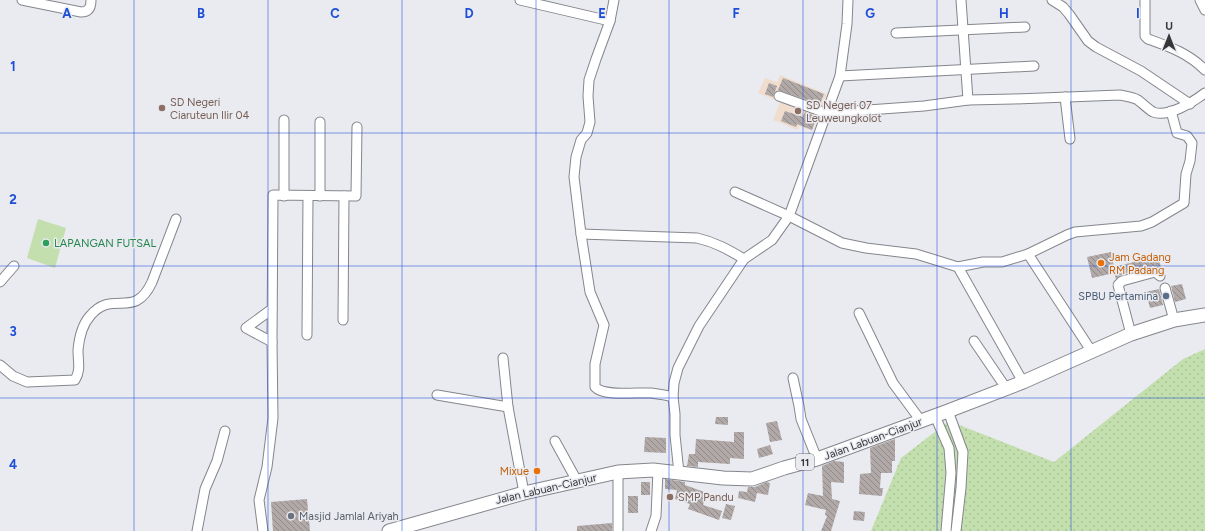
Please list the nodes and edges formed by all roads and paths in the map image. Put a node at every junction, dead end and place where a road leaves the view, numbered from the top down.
1 (22, 0) edge
2 (91, 0) edge
3 (520, 0) edge
4 (614, 0) edge
5 (848, 0) edge
6 (961, 0) edge
7 (1052, 0) edge
8 (1145, 0) edge
9 (1200, 0) edge
10 (1205, 10) edge
11 (610, 21) junction
12 (1025, 27) dead end
13 (963, 30) junction
14 (896, 33) dead end
15 (1034, 66) dead end
16 (966, 69) junction
17 (1205, 70) edge
18 (840, 76) junction
19 (1205, 93) edge
20 (779, 96) dead end
21 (1064, 97) junction
22 (968, 100) junction
23 (1190, 104) junction
24 (1171, 111) junction
25 (826, 112) junction
26 (284, 120) dead end
27 (320, 122) dead end
28 (357, 127) dead end
29 (1070, 139) dead end
30 (735, 192) dead end
31 (284, 196) junction
32 (308, 196) junction
33 (320, 196) junction
34 (344, 196) junction
35 (789, 216) junction
36 (176, 219) dead end
37 (581, 234) junction
38 (1028, 254) junction
39 (744, 259) junction
40 (14, 266) dead end
41 (958, 267) junction
42 (1160, 276) dead end
43 (0, 282) edge
44 (1165, 288) dead end
45 (272, 309) junction
46 (859, 313) dead end
47 (1205, 315) edge
48 (343, 320) dead end
49 (1174, 320) junction
50 (1131, 334) junction
51 (307, 335) dead end
52 (974, 341) dead end
53 (272, 342) junction
54 (1092, 352) junction
55 (503, 358) dead end
56 (0, 365) edge
57 (793, 378) dead end
58 (1023, 382) junction
59 (1006, 388) junction
60 (437, 395) dead end
61 (674, 396) junction
62 (508, 407) junction
63 (948, 411) junction
64 (935, 416) junction
65 (921, 421) junction
66 (225, 431) dead end
67 (555, 441) dead end
68 (817, 459) junction
69 (658, 471) junction
70 (618, 472) junction
71 (679, 473) junction
72 (577, 481) junction
73 (524, 493) junction
74 (197, 531) edge
75 (263, 531) edge
76 (388, 531) edge
77 (618, 531) edge
78 (651, 531) edge
79 (946, 531) edge
80 (956, 531) edge

1 - 2 street
3 - 11 street
4 - 11 street
5 - 18 street
6 - 13 street
7 - 23 street
8 - 17 street
9 - 10 street
11 - 37 street
12 - 13 street
13 - 14 street
13 - 16 street
15 - 16 street
16 - 18 street
16 - 22 street
18 - 25 street
19 - 23 street
20 - 25 street
21 - 22 street
21 - 24 street
21 - 29 street
22 - 25 street
23 - 24 street
24 - 38 street
25 - 35 street
26 - 31 street
27 - 33 street
28 - 34 street
30 - 35 street
31 - 32 street
31 - 45 street
32 - 33 street
32 - 51 street
33 - 34 street
34 - 48 street
35 - 39 street
35 - 41 street
36 - 56 street
37 - 39 street
37 - 61 street
38 - 41 street
38 - 54 street
39 - 61 street
40 - 43 street
41 - 58 street
42 - 50 street
44 - 49 street
45 - 53 street
45 - 53 street
46 - 65 street
47 - 49 highway, Jalan Labuan-Cianjur / 11
49 - 50 highway, Jalan Labuan-Cianjur / 11
50 - 54 highway, Jalan Labuan-Cianjur / 11
52 - 59 street
53 - 75 street
54 - 58 highway, Jalan Labuan-Cianjur / 11
55 - 62 street
57 - 68 street
58 - 59 highway, Jalan Labuan-Cianjur / 11
59 - 63 highway, Jalan Labuan-Cianjur / 11
60 - 62 street
61 - 71 street
62 - 73 street
63 - 64 highway, Jalan Labuan-Cianjur / 11
63 - 80 street
64 - 65 highway, Jalan Labuan-Cianjur / 11
64 - 79 street
65 - 68 highway, Jalan Labuan-Cianjur / 11
66 - 74 street
67 - 72 street
68 - 71 highway, Jalan Labuan-Cianjur / 11
69 - 70 highway, Jalan Labuan-Cianjur / 11
69 - 71 highway, Jalan Labuan-Cianjur / 11
69 - 78 street
70 - 72 highway, Jalan Labuan-Cianjur / 11
70 - 77 street
72 - 73 highway, Jalan Labuan-Cianjur / 11
73 - 76 highway, Jalan Labuan-Cianjur / 11

